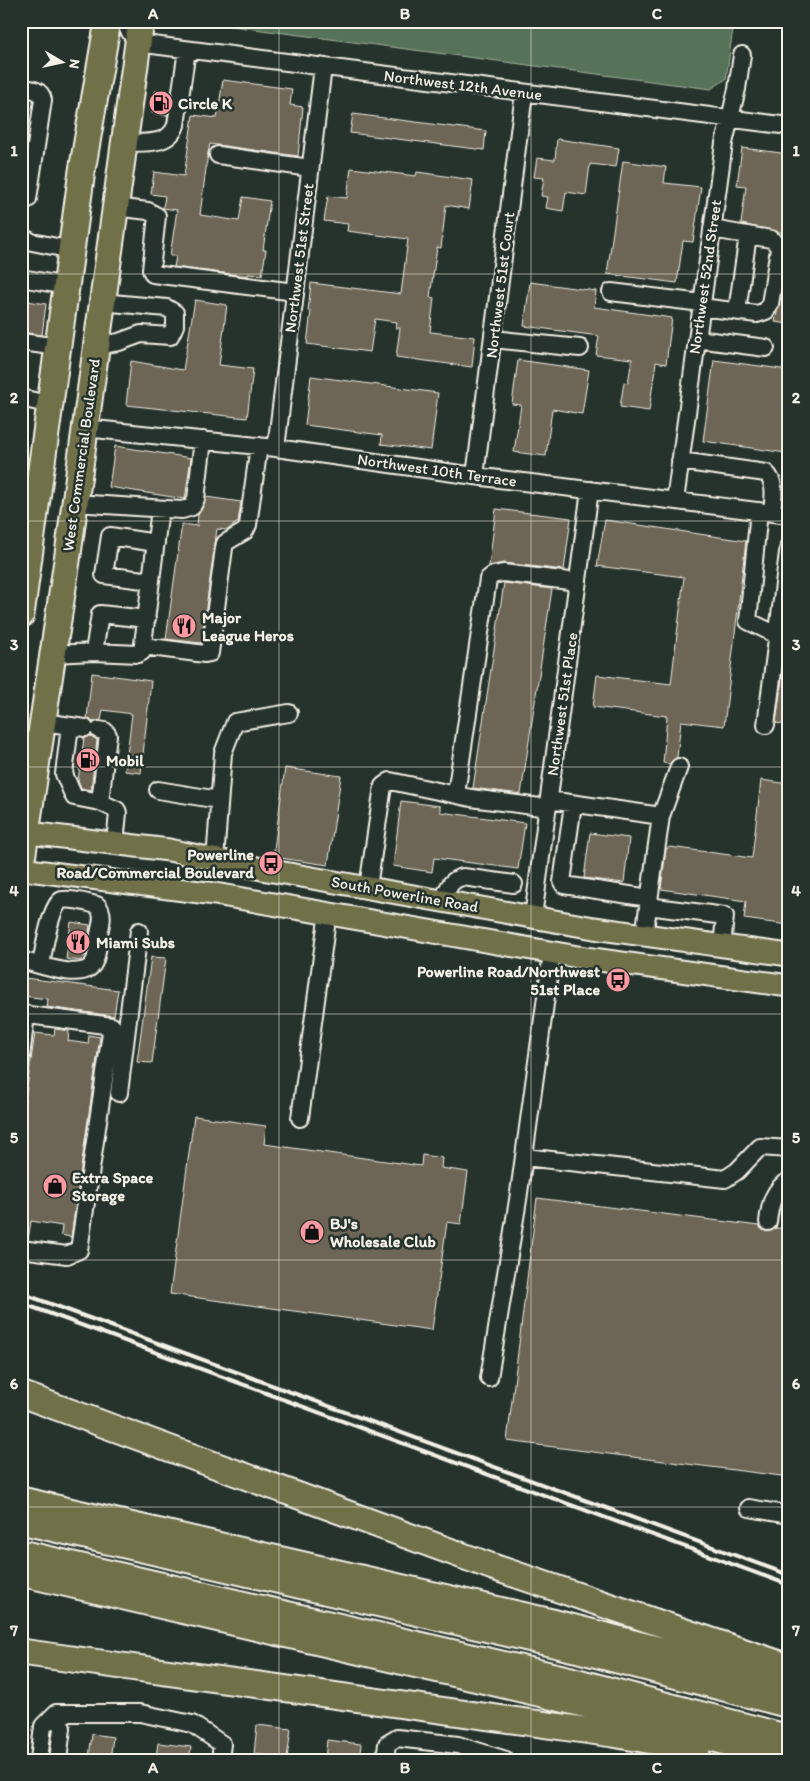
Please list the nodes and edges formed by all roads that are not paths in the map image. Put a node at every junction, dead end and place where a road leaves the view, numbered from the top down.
1 (108, 21) edge
2 (135, 29) edge
3 (187, 50) junction
4 (742, 55) dead end
5 (323, 67) junction
6 (98, 81) junction
7 (21, 88) edge
8 (524, 93) junction
9 (730, 119) junction
10 (789, 126) edge
11 (122, 143) junction
12 (218, 155) dead end
13 (310, 168) junction
14 (27, 169) edge
15 (21, 198) edge
16 (114, 207) junction
17 (712, 229) junction
18 (748, 235) junction
19 (25, 241) edge
20 (72, 250) junction
21 (21, 278) edge
22 (67, 286) junction
23 (295, 292) junction
24 (611, 292) dead end
25 (101, 302) junction
26 (701, 305) junction
27 (737, 311) junction
28 (493, 339) junction
29 (697, 339) junction
30 (21, 342) edge
31 (95, 346) junction
32 (59, 347) junction
33 (580, 348) dead end
34 (766, 348) dead end
35 (21, 398) edge
36 (51, 405) junction
37 (85, 428) junction
38 (203, 440) junction
39 (259, 446) junction
40 (276, 448) junction
41 (680, 461) junction
42 (475, 476) junction
43 (590, 490) junction
44 (675, 500) junction
45 (75, 503) junction
46 (160, 509) junction
47 (773, 513) edge
48 (156, 542) junction
49 (789, 545) edge
50 (26, 550) edge
51 (151, 581) junction
52 (578, 582) junction
53 (22, 603) edge
54 (147, 619) junction
55 (781, 644) edge
56 (144, 646) junction
57 (94, 652) junction
58 (53, 654) junction
59 (289, 713) dead end
60 (44, 722) junction
61 (766, 725) dead end
62 (85, 728) junction
63 (679, 767) dead end
64 (36, 770) junction
65 (64, 774) junction
66 (158, 790) dead end
67 (456, 794) junction
68 (220, 800) junction
69 (100, 802) junction
70 (548, 804) junction
71 (573, 804) junction
72 (661, 816) junction
73 (24, 832) edge
74 (115, 843) junction
75 (215, 860) junction
76 (21, 867) edge
77 (67, 875) junction
78 (538, 878) junction
79 (562, 882) junction
80 (514, 884) dead end
81 (368, 887) junction
82 (64, 900) junction
83 (443, 901) junction
84 (649, 902) junction
85 (328, 912) junction
86 (533, 917) junction
87 (594, 928) junction
88 (139, 931) dead end
89 (644, 936) junction
90 (501, 943) junction
91 (722, 946) junction
92 (552, 952) junction
93 (789, 955) edge
94 (21, 960) edge
95 (41, 965) junction
96 (789, 986) edge
97 (24, 1014) edge
98 (21, 1056) edge
99 (119, 1093) dead end
100 (300, 1118) dead end
101 (789, 1149) edge
102 (524, 1157) junction
103 (789, 1180) edge
104 (768, 1222) dead end
105 (21, 1249) edge
106 (489, 1378) dead end
107 (21, 1394) edge
108 (21, 1500) edge
109 (749, 1508) dead end
110 (789, 1515) edge
111 (21, 1521) edge
112 (21, 1553) edge
113 (21, 1573) edge
114 (21, 1652) edge
115 (789, 1667) edge
116 (789, 1684) edge
117 (789, 1706) edge
118 (56, 1713) junction
119 (789, 1738) edge
120 (221, 1752) edge
121 (386, 1752) edge
122 (39, 1760) edge
123 (58, 1760) edge
124 (506, 1760) edge
125 (747, 1760) edge
126 (789, 1760) edge

1 - 6 highway
2 - 3 street, Northwest 12th Avenue
2 - 11 highway, West Commercial Boulevard
3 - 5 street, Northwest 12th Avenue
3 - 11 street
4 - 9 street, Northwest 52nd Street
5 - 8 street, Northwest 12th Avenue
5 - 13 street, Northwest 51st Street
6 - 20 highway
6 - 25 highway
7 - 14 street
8 - 9 street, Northwest 12th Avenue
8 - 28 street, Northwest 51st Court
9 - 10 street, Northwest 12th Avenue
9 - 17 street, Northwest 52nd Street
11 - 16 highway, West Commercial Boulevard
12 - 13 street
13 - 23 street, Northwest 51st Street
14 - 15 street
16 - 23 street
16 - 25 highway, West Commercial Boulevard
17 - 18 street
17 - 26 street, Northwest 52nd Street
18 - 27 street
18 - 27 street
19 - 20 street
20 - 22 highway
21 - 22 street
22 - 32 highway
23 - 40 street, Northwest 51st Street
24 - 26 street
25 - 31 highway, West Commercial Boulevard
25 - 31 street
26 - 27 street
26 - 29 street, Northwest 52nd Street
28 - 33 street
28 - 42 street, Northwest 51st Court
29 - 34 street
29 - 41 street, Northwest 52nd Street
30 - 32 street
31 - 37 highway, West Commercial Boulevard
32 - 36 highway
35 - 36 street
36 - 50 highway
37 - 38 street, Northwest 10th Terrace
37 - 45 highway, West Commercial Boulevard
38 - 39 street, Northwest 10th Terrace
38 - 46 street
39 - 40 street, Northwest 10th Terrace
39 - 56 street
40 - 42 street, Northwest 10th Terrace
41 - 44 street, Northwest 52nd Street
41 - 47 street
42 - 43 street, Northwest 10th Terrace
43 - 44 street, Northwest 10th Terrace
43 - 52 street, Northwest 51st Place
44 - 47 street, Northwest 10th Terrace
45 - 46 street
45 - 58 highway, West Commercial Boulevard
46 - 48 street
47 - 55 street
48 - 51 street
48 - 51 street
49 - 55 street
50 - 53 highway
51 - 54 street
52 - 67 street
52 - 70 street, Northwest 51st Place
54 - 56 street
54 - 57 street
55 - 61 street
56 - 57 street
57 - 58 street
58 - 60 highway, West Commercial Boulevard
59 - 68 street
60 - 62 street
60 - 64 highway, West Commercial Boulevard
62 - 65 street
62 - 69 street
63 - 72 street
64 - 65 street
64 - 73 highway, West Commercial Boulevard
65 - 69 street
66 - 68 street
67 - 70 street
67 - 81 street
68 - 75 street
69 - 74 street
70 - 71 street
70 - 78 street, Northwest 51st Place
71 - 72 street
71 - 79 street
72 - 84 street
73 - 74 main road, South Powerline Road
73 - 76 highway, West Commercial Boulevard
74 - 75 main road, South Powerline Road
75 - 81 main road, South Powerline Road
76 - 77 main road, South Powerline Road
77 - 82 street
77 - 85 main road, South Powerline Road
78 - 79 street
78 - 86 street, Northwest 51st Place
79 - 84 street
80 - 83 street
81 - 83 main road, South Powerline Road
82 - 95 street
82 - 95 street
83 - 86 main road, South Powerline Road
84 - 89 street
84 - 91 street
85 - 90 main road, South Powerline Road
85 - 100 street
86 - 87 main road, South Powerline Road
86 - 90 main road
87 - 89 main road, South Powerline Road
87 - 92 main road
88 - 99 street
89 - 91 main road, South Powerline Road
90 - 92 main road, South Powerline Road
91 - 93 main road, South Powerline Road
92 - 96 main road, South Powerline Road
92 - 102 street
94 - 95 street
97 - 98 street
97 - 105 street
101 - 102 street
102 - 106 street
103 - 104 street
107 - 115 highway
108 - 116 highway
109 - 110 street
111 - 117 highway
112 - 119 highway
113 - 126 highway
114 - 125 highway
118 - 120 street
118 - 122 street
118 - 123 street
121 - 124 street

